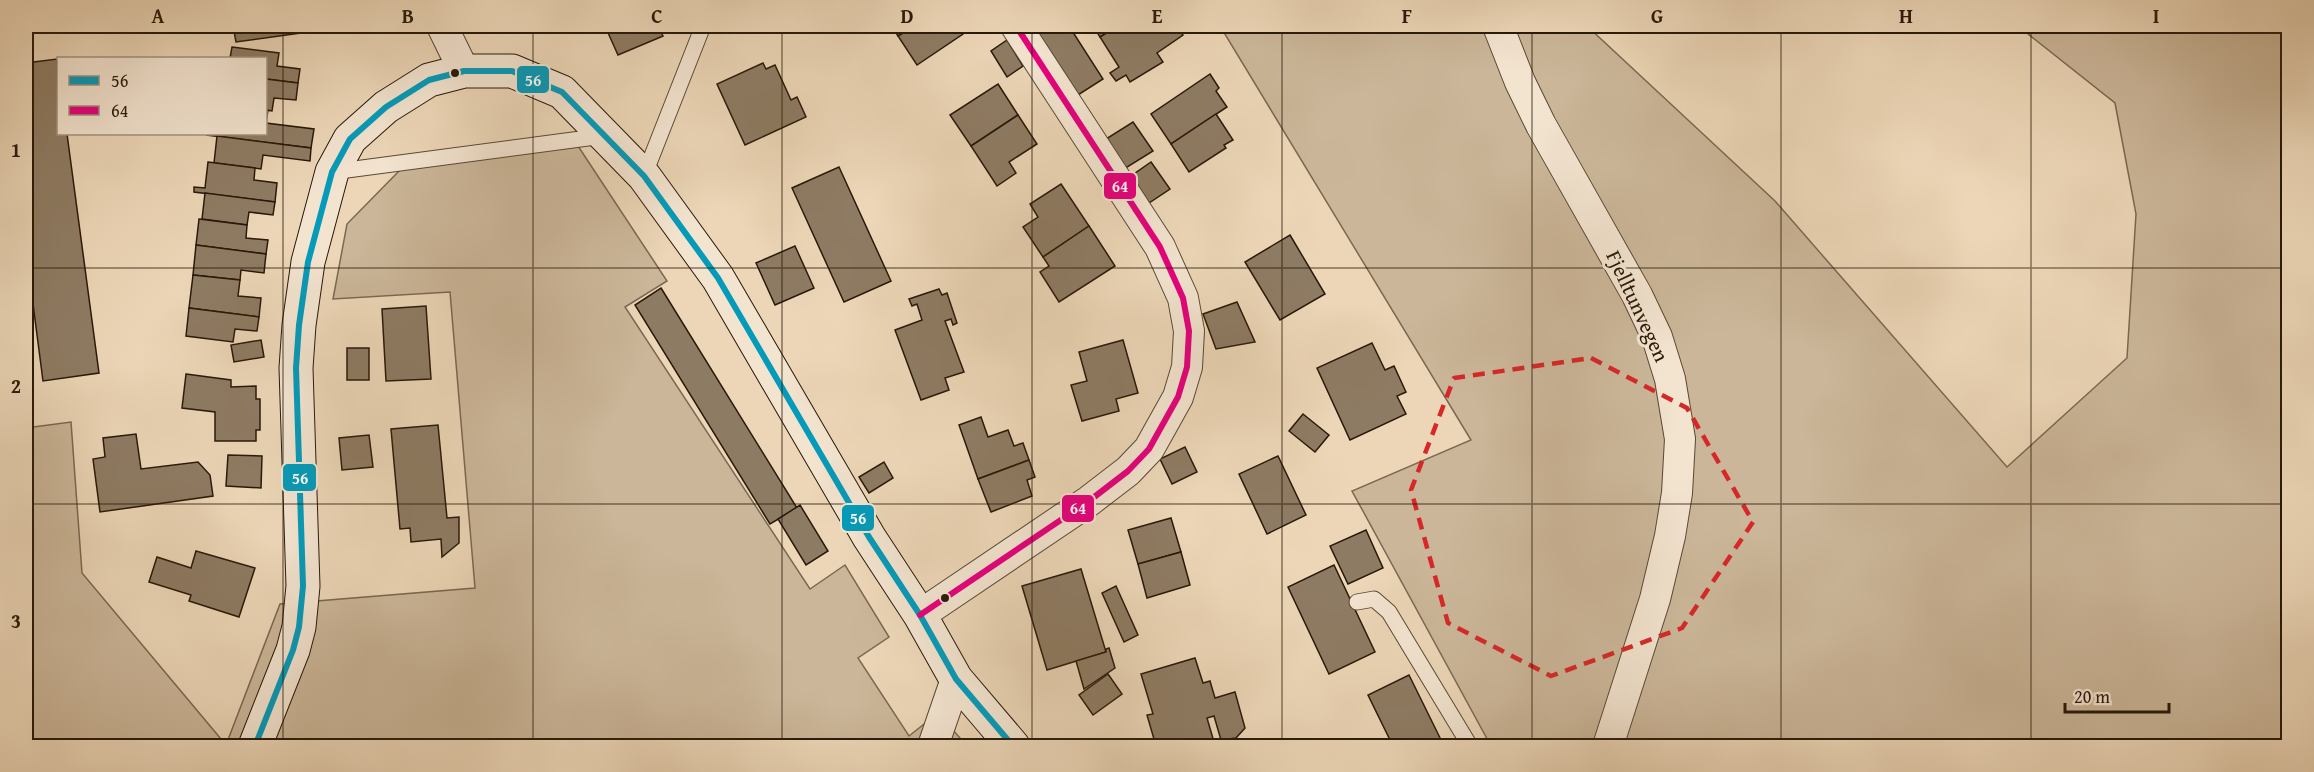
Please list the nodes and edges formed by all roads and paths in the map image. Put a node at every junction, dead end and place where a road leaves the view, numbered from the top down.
1 (442, 26) edge
2 (460, 26) edge
3 (703, 26) edge
4 (1016, 26) edge
5 (1498, 26) edge
6 (464, 70) junction
7 (605, 136) junction
8 (333, 172) junction
9 (644, 177) junction
10 (1357, 602) dead end
11 (920, 615) junction
12 (956, 679) junction
13 (255, 747) edge
14 (933, 747) edge
15 (1012, 747) edge
16 (1470, 747) edge
17 (1608, 747) edge

1 - 6 street
2 - 6 street
3 - 9 lane
4 - 11 street
5 - 17 street, Fjelltunvegen
6 - 7 street
6 - 8 street
7 - 8 lane
7 - 9 street
8 - 13 street
9 - 11 street
10 - 16 lane
11 - 12 street
12 - 14 street
12 - 15 street

